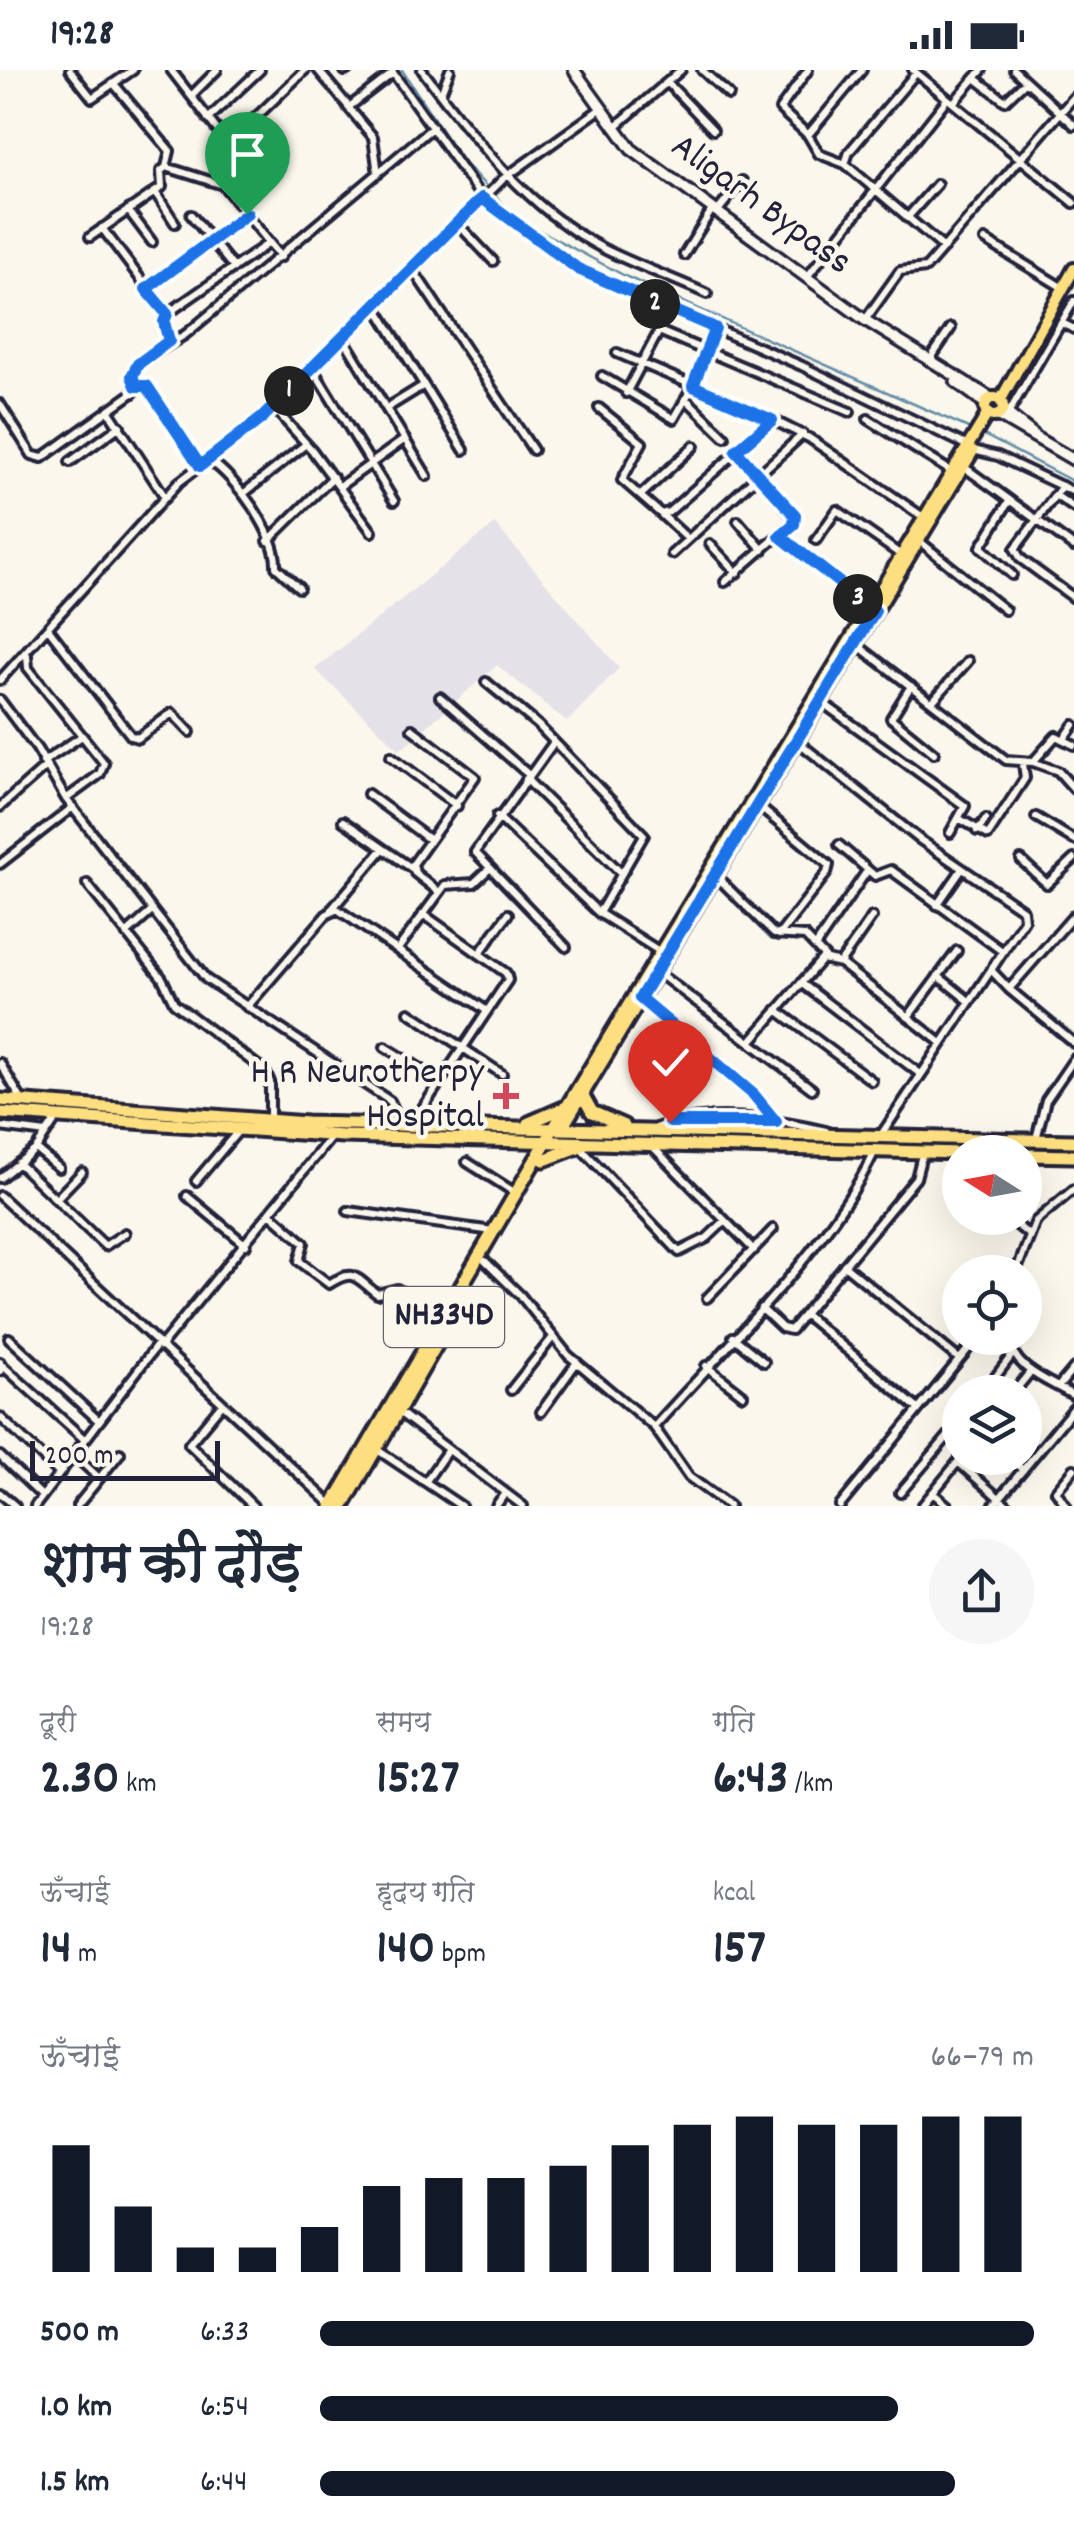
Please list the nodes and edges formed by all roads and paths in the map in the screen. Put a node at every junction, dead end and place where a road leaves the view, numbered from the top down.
1 (70, 70) edge
2 (133, 70) edge
3 (172, 70) edge
4 (202, 70) edge
5 (217, 70) edge
6 (260, 70) edge
7 (318, 70) edge
8 (422, 70) edge
9 (450, 70) edge
10 (574, 70) edge
11 (702, 70) edge
12 (808, 70) edge
13 (862, 70) edge
14 (982, 70) edge
15 (1014, 70) edge
16 (302, 71) edge
17 (677, 71) edge
18 (392, 72) edge
19 (914, 72) edge
20 (975, 78) junction
21 (208, 79) junction
22 (1026, 81) junction
23 (668, 83) junction
24 (115, 85) junction
25 (440, 94) junction
26 (192, 95) junction
27 (728, 95) dead end
28 (1074, 97) edge
29 (950, 101) junction
30 (348, 106) junction
31 (599, 110) junction
32 (1059, 113) junction
33 (208, 119) junction
34 (1074, 125) edge
35 (433, 127) junction
36 (613, 128) junction
37 (713, 130) dead end
38 (808, 135) junction
39 (1021, 159) junction
40 (845, 164) junction
41 (166, 167) junction
42 (378, 174) junction
43 (505, 177) junction
44 (742, 181) dead end
45 (937, 184) dead end
46 (875, 190) junction
47 (155, 192) junction
48 (483, 197) junction
49 (1074, 203) edge
50 (128, 210) junction
51 (715, 210) junction
52 (247, 214) junction
53 (191, 215) dead end
54 (907, 218) junction
55 (175, 222) dead end
56 (456, 222) junction
57 (102, 228) junction
58 (90, 237) dead end
59 (985, 240) dead end
60 (211, 241) junction
61 (152, 242) dead end
62 (269, 242) junction
63 (944, 248) junction
64 (684, 255) dead end
65 (281, 257) junction
66 (493, 261) dead end
67 (234, 268) junction
68 (412, 268) junction
69 (1074, 269) edge
70 (806, 278) junction
71 (1063, 288) junction
72 (146, 289) junction
73 (708, 294) dead end
74 (1074, 302) edge
75 (376, 307) junction
76 (167, 314) junction
77 (865, 320) junction
78 (1062, 323) junction
79 (715, 328) junction
80 (952, 328) dead end
81 (1074, 329) edge
82 (344, 339) junction
83 (168, 344) junction
84 (709, 352) junction
85 (617, 354) dead end
86 (641, 363) junction
87 (932, 364) junction
88 (313, 368) junction
89 (602, 376) dead end
90 (136, 386) junction
91 (693, 386) junction
92 (421, 387) junction
93 (626, 394) junction
94 (686, 399) junction
95 (0, 404) edge
96 (272, 408) junction
97 (387, 408) junction
98 (599, 408) dead end
99 (108, 410) junction
100 (994, 410) junction
101 (850, 412) dead end
102 (772, 420) junction
103 (868, 420) dead end
104 (120, 426) junction
105 (803, 434) junction
106 (726, 437) dead end
107 (405, 440) junction
108 (306, 444) junction
109 (973, 445) junction
110 (694, 446) dead end
111 (464, 450) dead end
112 (533, 450) dead end
113 (736, 451) junction
114 (210, 460) junction
115 (1074, 460) edge
116 (70, 462) dead end
117 (371, 463) junction
118 (200, 466) junction
119 (964, 466) junction
120 (952, 472) junction
121 (427, 476) dead end
122 (758, 476) junction
123 (333, 477) junction
124 (340, 486) junction
125 (1062, 486) junction
126 (1074, 492) edge
127 (243, 494) junction
128 (642, 494) junction
129 (1055, 495) junction
130 (165, 497) junction
131 (394, 500) dead end
132 (1009, 501) junction
133 (1074, 508) edge
134 (661, 514) junction
135 (924, 518) junction
136 (1034, 520) junction
137 (738, 522) dead end
138 (372, 532) dead end
139 (780, 536) junction
140 (916, 538) junction
141 (688, 539) junction
142 (816, 540) dead end
143 (268, 541) junction
144 (710, 544) dead end
145 (1074, 548) edge
146 (763, 550) junction
147 (672, 554) dead end
148 (901, 555) junction
149 (737, 572) junction
150 (1012, 575) dead end
151 (725, 582) dead end
152 (299, 588) dead end
153 (1074, 598) edge
154 (872, 609) junction
155 (1005, 610) dead end
156 (48, 628) junction
157 (855, 643) junction
158 (27, 654) junction
159 (968, 661) dead end
160 (0, 680) edge
161 (486, 682) dead end
162 (912, 686) junction
163 (440, 698) dead end
164 (0, 700) edge
165 (819, 700) junction
166 (932, 702) junction
167 (1074, 725) edge
168 (412, 729) dead end
169 (190, 732) dead end
170 (82, 736) junction
171 (1064, 739) junction
172 (795, 740) junction
173 (554, 742) junction
174 (1074, 744) edge
175 (934, 754) dead end
176 (391, 756) dead end
177 (1033, 762) junction
178 (1023, 764) junction
179 (44, 765) junction
180 (528, 777) junction
181 (1074, 790) edge
182 (368, 794) dead end
183 (66, 798) junction
184 (756, 804) junction
185 (457, 806) junction
186 (0, 807) edge
187 (73, 807) junction
188 (496, 816) junction
189 (1036, 818) dead end
190 (986, 819) dead end
191 (960, 820) junction
192 (343, 821) dead end
193 (977, 831) junction
194 (950, 833) dead end
195 (430, 840) junction
196 (1074, 840) edge
197 (840, 845) dead end
198 (382, 850) junction
199 (1074, 859) edge
200 (1021, 860) dead end
201 (0, 864) edge
202 (413, 869) junction
203 (489, 869) junction
204 (962, 869) junction
205 (868, 871) junction
206 (621, 873) junction
207 (714, 874) junction
208 (87, 884) dead end
209 (439, 892) junction
210 (937, 904) junction
211 (331, 910) junction
212 (152, 911) junction
213 (599, 913) junction
214 (423, 914) junction
215 (508, 914) dead end
216 (1074, 915) edge
217 (872, 918) dead end
218 (126, 934) junction
219 (779, 934) junction
220 (817, 944) junction
221 (566, 948) dead end
222 (398, 950) junction
223 (660, 951) junction
224 (956, 951) dead end
225 (1002, 951) junction
226 (478, 954) junction
227 (825, 957) junction
228 (840, 963) junction
229 (992, 970) junction
230 (656, 972) junction
231 (938, 976) junction
232 (801, 982) junction
233 (1008, 988) junction
234 (640, 998) junction
235 (969, 1001) junction
236 (247, 1007) junction
237 (777, 1010) junction
238 (410, 1012) dead end
239 (486, 1012) junction
240 (908, 1017) junction
241 (750, 1042) junction
242 (940, 1042) junction
243 (1074, 1043) edge
244 (384, 1047) dead end
245 (462, 1047) junction
246 (1074, 1059) edge
247 (0, 1063) edge
248 (919, 1073) junction
249 (502, 1074) dead end
250 (439, 1080) junction
251 (0, 1081) edge
252 (872, 1081) dead end
253 (16, 1083) junction
254 (812, 1090) dead end
255 (582, 1094) junction
256 (0, 1100) edge
257 (24, 1103) junction
258 (566, 1107) junction
259 (0, 1114) edge
260 (56, 1118) junction
261 (270, 1120) junction
262 (776, 1122) junction
263 (406, 1125) junction
264 (515, 1126) junction
265 (0, 1127) edge
266 (239, 1130) junction
267 (634, 1130) junction
268 (46, 1133) junction
269 (555, 1133) junction
270 (1037, 1135) edge
271 (332, 1136) junction
272 (649, 1136) junction
273 (848, 1136) junction
274 (880, 1136) junction
275 (942, 1138) edge
276 (520, 1140) junction
277 (602, 1140) junction
278 (1042, 1140) edge
279 (1074, 1142) edge
280 (579, 1146) junction
281 (36, 1148) junction
282 (876, 1150) junction
283 (923, 1152) junction
284 (942, 1152) edge
285 (1042, 1155) edge
286 (1074, 1156) edge
287 (539, 1161) junction
288 (467, 1162) dead end
289 (18, 1163) junction
290 (59, 1168) dead end
291 (82, 1172) dead end
292 (0, 1178) edge
293 (196, 1181) dead end
294 (1074, 1190) edge
295 (516, 1193) junction
296 (0, 1196) edge
297 (188, 1196) dead end
298 (57, 1198) junction
299 (348, 1212) dead end
300 (271, 1214) junction
301 (1042, 1215) edge
302 (725, 1221) junction
303 (773, 1229) dead end
304 (494, 1231) junction
305 (125, 1233) dead end
306 (246, 1245) junction
307 (754, 1250) junction
308 (485, 1261) junction
309 (844, 1265) junction
310 (706, 1298) dead end
311 (762, 1308) junction
312 (804, 1314) junction
313 (444, 1317) junction
314 (734, 1337) junction
315 (9, 1338) dead end
316 (553, 1338) junction
317 (158, 1346) junction
318 (963, 1355) edge
319 (1012, 1356) joint
320 (959, 1360) junction
321 (576, 1362) junction
322 (764, 1362) dead end
323 (1, 1366) edge
324 (706, 1366) junction
325 (1074, 1368) edge
326 (1031, 1371) junction
327 (997, 1375) edge
328 (1028, 1375) edge
329 (1059, 1386) junction
330 (405, 1390) junction
331 (511, 1390) dead end
332 (743, 1395) dead end
333 (1074, 1396) edge
334 (222, 1404) junction
335 (917, 1408) junction
336 (1074, 1408) edge
337 (398, 1411) junction
338 (541, 1412) dead end
339 (0, 1417) edge
340 (98, 1421) junction
341 (654, 1427) junction
342 (84, 1439) junction
343 (942, 1443) edge
344 (1042, 1447) edge
345 (376, 1449) junction
346 (447, 1451) junction
347 (120, 1453) dead end
348 (73, 1454) junction
349 (0, 1456) edge
350 (1074, 1469) edge
351 (59, 1473) junction
352 (948, 1475) edge
353 (973, 1475) edge
354 (1019, 1475) edge
355 (100, 1478) junction
356 (426, 1480) junction
357 (0, 1493) edge
358 (505, 1493) junction
359 (900, 1493) dead end
360 (933, 1493) junction
361 (39, 1503) edge
362 (996, 1503) edge
363 (725, 1505) edge
364 (15, 1506) edge
365 (77, 1506) edge
366 (253, 1506) edge
367 (332, 1506) edge
368 (343, 1506) edge
369 (462, 1506) edge
370 (496, 1506) edge
371 (523, 1506) edge
372 (840, 1506) edge
373 (922, 1506) edge
374 (948, 1506) edge
375 (1008, 1506) edge
376 (1066, 1506) edge

1 - 24 street
2 - 24 street
3 - 26 street
4 - 21 street
5 - 21 street
6 - 33 street
7 - 30 street
8 - 25 street
9 - 25 street
10 - 31 main road, Aligarh Bypass
11 - 27 street
12 - 38 street
13 - 38 street
14 - 20 street
15 - 22 street
16 - 33 street
17 - 23 street
18 - 30 street
18 - 35 street
19 - 29 street
19 - 40 street
20 - 22 street
20 - 29 street
21 - 26 street
22 - 32 street
23 - 36 street
23 - 37 street
24 - 41 street
25 - 43 street
26 - 33 street
28 - 32 street
29 - 39 street
29 - 46 street
30 - 42 street
31 - 36 main road, Aligarh Bypass
31 - 43 street
32 - 34 street
32 - 39 street
35 - 42 street
35 - 48 street
36 - 51 main road, Aligarh Bypass
38 - 40 street
39 - 49 street
39 - 63 street
40 - 46 street
41 - 47 street
41 - 52 street
42 - 65 street
43 - 48 street
43 - 73 street
44 - 51 street
45 - 54 street
46 - 54 street
46 - 70 street
47 - 50 street
47 - 55 street
48 - 56 street
48 - 79 street
50 - 57 street
50 - 61 street
51 - 64 street
51 - 70 main road, Aligarh Bypass
52 - 60 street
52 - 62 street
53 - 60 street
54 - 63 street
56 - 66 street
56 - 68 street
57 - 58 street
57 - 72 street
59 - 71 street
60 - 67 street
60 - 72 street
62 - 65 street
62 - 67 street
63 - 77 street
65 - 83 street
67 - 76 street
68 - 75 street
68 - 112 street
69 - 71 main road
70 - 77 main road, Aligarh Bypass
71 - 100 main road
72 - 76 street
74 - 78 street
75 - 82 street
75 - 92 street
76 - 83 street
77 - 87 main road, Aligarh Bypass
78 - 81 street
78 - 100 street
79 - 84 street
79 - 109 street
80 - 87 street
82 - 88 street
82 - 97 street
83 - 90 street
84 - 86 street
84 - 91 street
84 - 101 street
85 - 86 street
86 - 91 street
86 - 93 street
87 - 100 main road, Aligarh Bypass
88 - 96 street
88 - 117 street
89 - 93 street
90 - 99 street
90 - 118 street
91 - 94 street
91 - 102 street
92 - 97 street
92 - 111 street
93 - 94 street
94 - 106 street
95 - 99 street
96 - 108 street
96 - 114 street
97 - 107 street
98 - 128 street
99 - 104 street
100 - 109 main road
100 - 115 main road, Aligarh Bypass
102 - 105 street
102 - 113 street
103 - 120 street
104 - 116 street
104 - 130 street
105 - 122 street
105 - 135 street
107 - 117 street
107 - 121 street
108 - 123 street
108 - 127 street
109 - 119 main road
109 - 120 main road
109 - 125 street
110 - 128 street
113 - 122 street
113 - 134 street
114 - 118 street
114 - 127 street
117 - 124 street
117 - 131 street
118 - 130 street
119 - 132 street
119 - 140 main road
120 - 135 main road
122 - 139 street
122 - 141 street
123 - 124 street
123 - 143 street
124 - 138 street
125 - 126 street
125 - 129 street
127 - 143 street
128 - 134 street
129 - 133 street
129 - 136 street
130 - 156 street
132 - 136 street
132 - 150 street
134 - 141 street
135 - 140 main road
136 - 145 street
136 - 153 street
137 - 146 street
139 - 146 street
139 - 154 street
140 - 148 main road
140 - 154 main road
140 - 155 street
141 - 147 street
142 - 148 street
143 - 152 street
144 - 149 street
146 - 149 street
148 - 154 main road
149 - 151 street
154 - 157 main road
154 - 223 main road
156 - 158 street
156 - 169 street
157 - 162 street
157 - 165 main road
158 - 160 street
158 - 170 street
159 - 166 street
161 - 173 street
162 - 166 street
162 - 175 street
163 - 180 street
164 - 179 street
165 - 172 main road
165 - 191 street
166 - 178 street
167 - 171 street
168 - 185 street
170 - 179 street
170 - 183 street
171 - 174 street
171 - 177 street
172 - 184 main road
172 - 204 street
173 - 180 street
173 - 206 street
176 - 185 street
177 - 178 street
177 - 181 street
178 - 193 street
179 - 183 street
179 - 186 street
180 - 188 street
180 - 206 street
182 - 195 street
183 - 187 street
184 - 207 main road
184 - 219 street
185 - 195 street
187 - 201 street
187 - 212 street
188 - 203 street
188 - 213 street
189 - 196 street
190 - 193 street
191 - 193 street
191 - 194 street
192 - 198 street
195 - 202 street
197 - 205 street
198 - 202 street
198 - 211 street
199 - 200 street
202 - 209 street
203 - 209 street
203 - 221 street
204 - 210 street
204 - 225 street
205 - 210 street
205 - 220 street
206 - 213 street
207 - 219 street
207 - 230 main road
208 - 218 street
209 - 214 street
210 - 225 street
211 - 222 street
211 - 236 street
212 - 218 street
212 - 236 street
213 - 223 street
214 - 222 street
214 - 226 street
215 - 226 street
216 - 233 street
217 - 228 street
218 - 261 street
219 - 220 street
220 - 227 street
222 - 239 street
223 - 258 main road
224 - 231 street
225 - 229 street
226 - 239 street
227 - 228 street
227 - 232 street
228 - 240 street
229 - 233 street
229 - 235 street
230 - 234 main road
230 - 241 street
231 - 235 street
231 - 240 street
232 - 237 street
232 - 248 street
233 - 243 street
234 - 255 main road
234 - 262 street
235 - 242 street
236 - 263 street
237 - 241 street
237 - 252 street
238 - 245 street
239 - 245 street
240 - 242 street
241 - 254 street
242 - 248 street
244 - 250 street
245 - 249 street
245 - 250 street
246 - 270 street
247 - 253 street
248 - 274 street
250 - 263 street
251 - 253 street
253 - 257 street
255 - 267 highway
255 - 269 main road
256 - 257 highway
257 - 261 highway
258 - 264 highway
258 - 269 main road
259 - 260 highway
260 - 266 highway
260 - 268 street
261 - 263 highway
262 - 272 street
262 - 273 street
263 - 264 highway
264 - 269 highway
265 - 268 street
266 - 271 highway
266 - 293 street
267 - 269 highway
267 - 272 highway
268 - 281 street
269 - 276 highway
269 - 277 highway
269 - 287 highway, NH334D
271 - 276 highway
271 - 300 street
272 - 273 highway
272 - 277 highway
272 - 282 highway
272 - 302 street
273 - 274 highway
274 - 275 highway
276 - 287 highway
277 - 280 highway
278 - 279 highway
280 - 287 highway
280 - 302 street
281 - 289 street
281 - 290 street
282 - 283 highway
282 - 311 street
283 - 284 highway
283 - 309 street
285 - 286 highway
287 - 295 highway, NH334D
287 - 308 highway, NH334D
288 - 295 street
289 - 292 street
289 - 298 street
291 - 298 street
294 - 301 street
295 - 304 highway, NH334D
296 - 317 street
297 - 306 street
298 - 305 street
299 - 304 street
300 - 306 street
300 - 313 street
302 - 307 street
303 - 307 street
304 - 313 highway, NH334D
306 - 317 street
307 - 310 street
308 - 316 street
308 - 330 highway, NH334D
309 - 312 street
309 - 320 street
311 - 312 street
311 - 314 street
312 - 335 street
313 - 330 highway, NH334D
314 - 322 street
314 - 324 street
315 - 340 street
316 - 321 street
316 - 331 street
317 - 334 street
317 - 340 street
318 - 320 street
319 - 326 street
319 - 327 street
320 - 335 street
321 - 338 street
321 - 341 street
323 - 342 street
324 - 332 street
324 - 341 street
325 - 329 street
326 - 328 street
326 - 329 street
329 - 333 street
330 - 337 highway, NH334D
330 - 367 highway, NH334D
334 - 366 street
334 - 367 street
335 - 372 street
336 - 344 street
337 - 345 highway, NH334D
337 - 346 street
339 - 351 street
340 - 342 street
341 - 363 street
342 - 348 street
343 - 359 street
345 - 356 street
345 - 368 highway, NH334D
346 - 356 street
346 - 358 street
347 - 355 street
348 - 351 street
348 - 355 street
349 - 361 street
350 - 376 street
351 - 361 street
352 - 360 street
353 - 362 street
354 - 362 street
355 - 365 street
356 - 369 street
357 - 364 street
358 - 370 street
358 - 371 street
360 - 373 street
360 - 374 street
362 - 375 street

